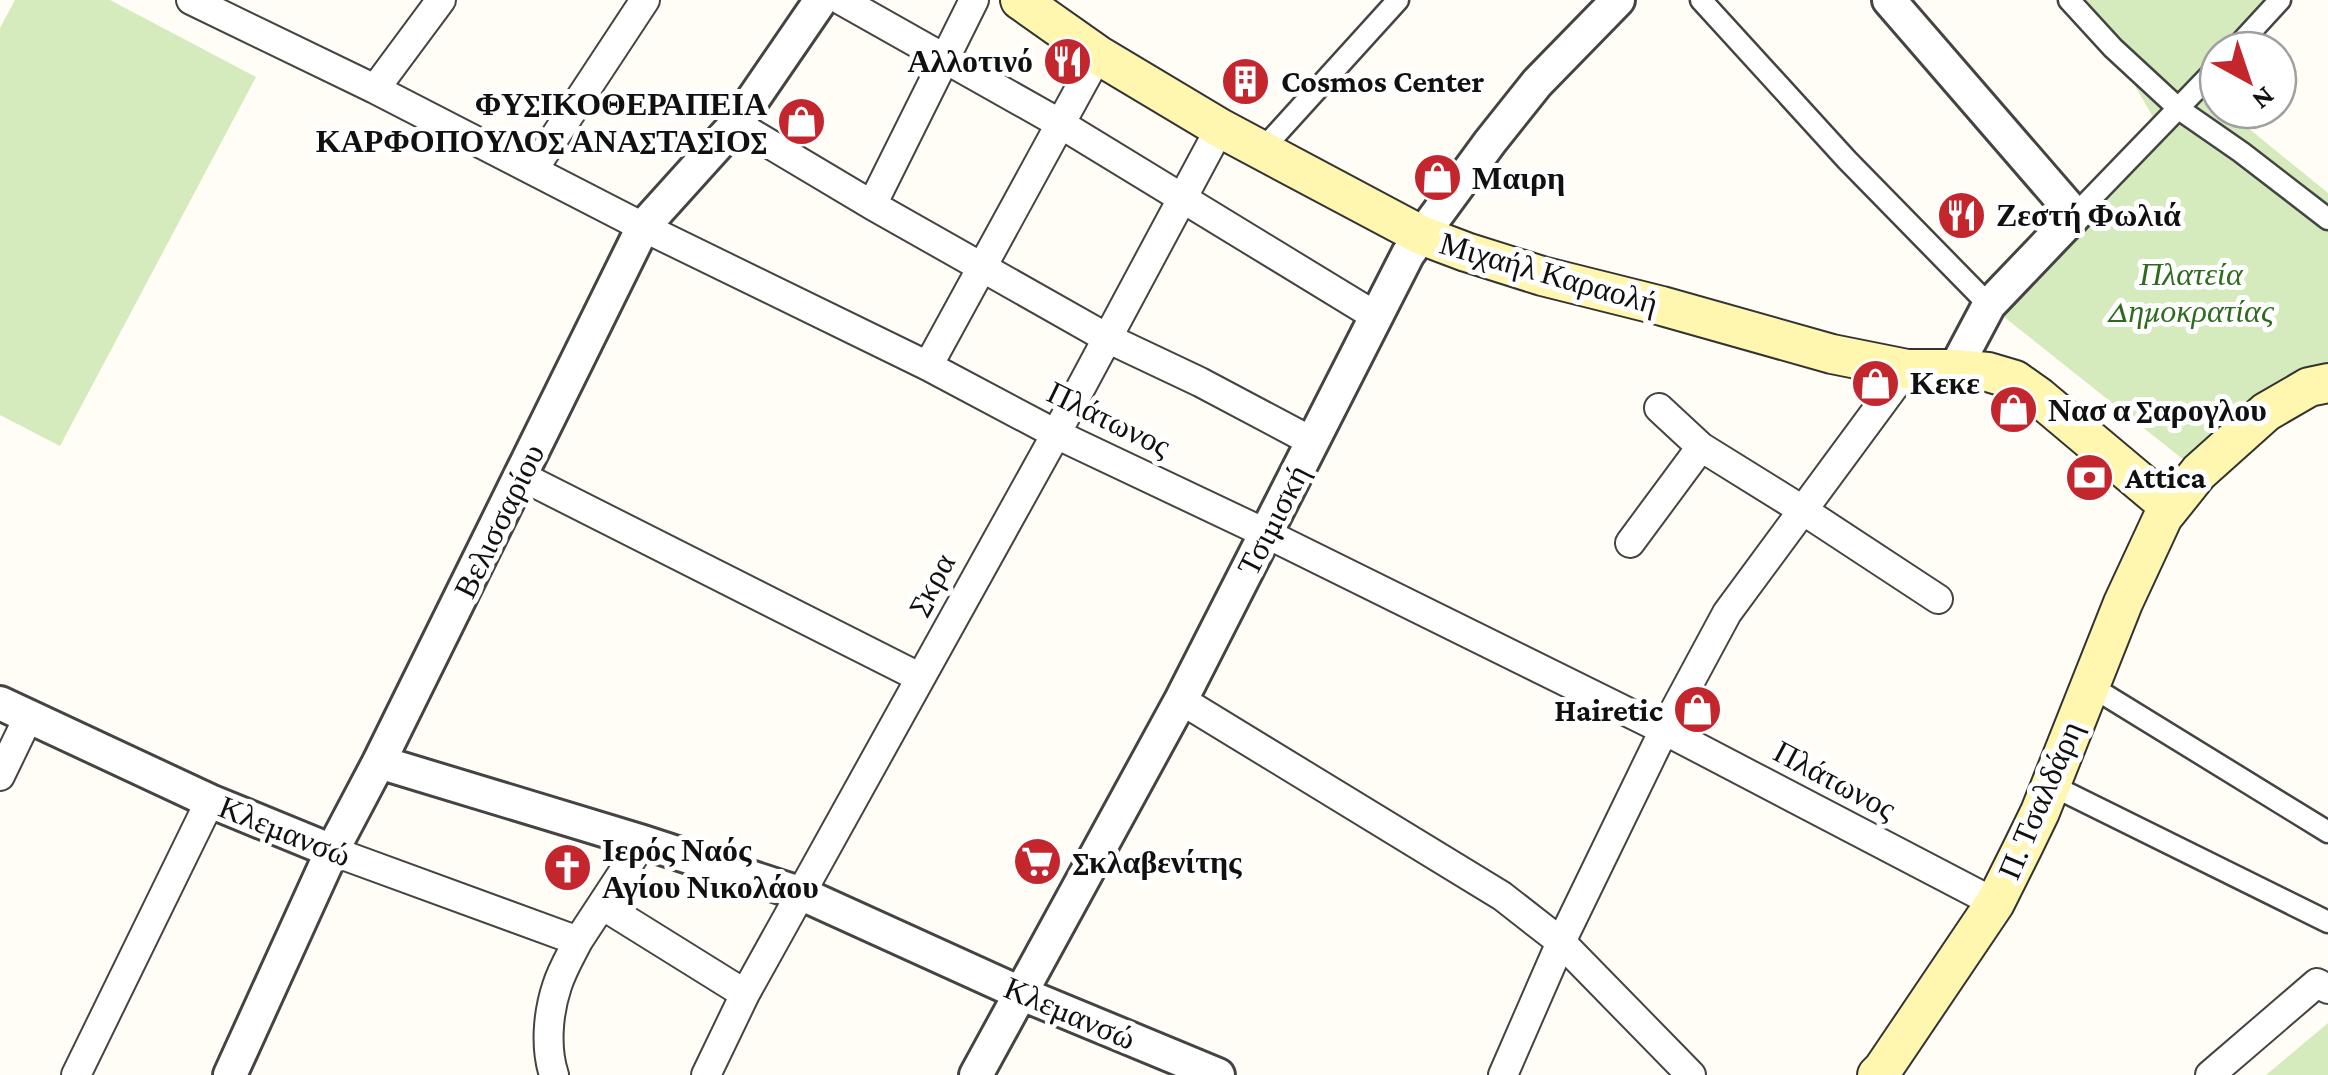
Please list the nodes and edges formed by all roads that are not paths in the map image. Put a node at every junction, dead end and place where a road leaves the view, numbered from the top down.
1 (191, 0) edge
2 (440, 0) edge
3 (646, 0) edge
4 (821, 0) edge
5 (841, 0) edge
6 (974, 0) edge
7 (1020, 0) edge
8 (1398, 0) edge
9 (1618, 0) edge
10 (1701, 0) edge
11 (1889, 0) edge
12 (2069, 0) edge
13 (2280, 0) edge
14 (2252, 30) edge
15 (1098, 54) junction
16 (944, 58) junction
17 (2198, 89) edge
18 (375, 90) junction
19 (2179, 109) junction
20 (1058, 123) junction
21 (736, 124) junction
22 (1220, 128) junction
23 (1261, 150) junction
24 (532, 170) junction
25 (1181, 199) junction
26 (872, 205) junction
27 (2076, 215) junction
28 (2328, 219) edge
29 (642, 227) junction
30 (1421, 234) junction
31 (982, 268) junction
32 (1989, 305) junction
33 (1377, 318) junction
34 (1107, 338) junction
35 (928, 366) junction
36 (1908, 369) junction
37 (1955, 369) junction
38 (2328, 383) edge
39 (1658, 408) dead end
40 (1056, 434) junction
41 (1314, 442) junction
42 (1701, 447) junction
43 (521, 476) junction
44 (2170, 507) junction
45 (1804, 511) junction
46 (1265, 533) junction
47 (1630, 543) dead end
48 (1938, 599) dead end
49 (919, 677) junction
50 (2089, 685) junction
51 (1181, 700) junction
52 (14, 711) edge
53 (1664, 730) junction
54 (379, 762) junction
55 (0, 776) edge
56 (2051, 784) junction
57 (210, 801) junction
58 (2328, 832) edge
59 (643, 842) junction
60 (332, 851) junction
61 (802, 894) junction
62 (1995, 903) junction
63 (602, 905) junction
64 (2328, 922) edge
65 (578, 941) junction
66 (1561, 942) junction
67 (2328, 989) edge
68 (746, 994) junction
69 (1020, 994) junction
70 (76, 1075) edge
71 (230, 1075) edge
72 (554, 1075) edge
73 (706, 1075) edge
74 (976, 1075) edge
75 (1218, 1075) edge
76 (1503, 1075) edge
77 (1691, 1075) edge
78 (1876, 1075) edge
79 (2210, 1075) edge

1 - 18 street, Πλάτωνος
2 - 18 street
3 - 24 street
4 - 21 street, Βελισσαρίου
5 - 16 street
6 - 16 street
7 - 15 main road, Μιχαήλ Καραολή
8 - 23 street
9 - 30 street, Τσιμισκή
10 - 32 street
11 - 27 street
12 - 19 street
13 - 14 street
15 - 20 street
15 - 22 main road, Μιχαήλ Καραολή
16 - 20 street
16 - 26 street
17 - 19 street
18 - 24 street, Πλάτωνος
19 - 27 street
19 - 28 street
20 - 25 street
20 - 31 street
21 - 26 street
21 - 29 street, Βελισσαρίου
22 - 23 main road, Μιχαήλ Καραολή
22 - 25 street, Σκρα
23 - 30 main road, Μιχαήλ Καραολή
24 - 29 street, Πλάτωνος
25 - 33 street
25 - 34 street, Σκρα
26 - 31 street
27 - 32 street
29 - 35 street, Πλάτωνος
29 - 43 street, Βελισσαρίου
30 - 33 street, Τσιμισκή
30 - 36 main road, Μιχαήλ Καραολή
31 - 34 street
31 - 35 street
32 - 37 street
33 - 41 street, Τσιμισκή
34 - 40 street, Σκρα
34 - 41 street
35 - 40 street, Πλάτωνος
36 - 37 main road, Μιχαήλ Καραολή
36 - 45 street
37 - 44 main road, Μιχαήλ Καραολή
38 - 44 main road, Π. Τσαλδάρη
39 - 42 street
40 - 46 street, Πλάτωνος
40 - 49 street, Σκρα
41 - 46 street, Τσιμισκή
42 - 45 street
42 - 47 street
43 - 49 street
43 - 54 street, Βελισσαρίου
44 - 50 main road, Π. Τσαλδάρη
45 - 48 street
45 - 53 street
46 - 51 street, Τσιμισκή
46 - 53 street, Πλάτωνος
49 - 61 street, Σκρα
50 - 56 main road, Π. Τσαλδάρη
50 - 58 street
51 - 66 street
51 - 69 street, Τσιμισκή
52 - 55 street
52 - 57 street, Κλεμανσώ
53 - 62 street, Πλάτωνος
53 - 66 street
54 - 59 street, Κλεμανσώ
54 - 60 street, Βελισσαρίου
56 - 62 main road, Π. Τσαλδάρη
56 - 64 street
57 - 60 street, Κλεμανσώ
57 - 70 street
59 - 61 street, Κλεμανσώ
59 - 63 street
60 - 65 street, Κλεμανσώ
60 - 71 street, Βελισσαρίου
61 - 68 street, Σκρα
61 - 69 street, Κλεμανσώ
62 - 78 main road, Π. Τσαλδάρη
63 - 65 street
63 - 68 street
65 - 72 street
66 - 76 street
66 - 77 street
67 - 79 street
68 - 73 street, Σκρα
69 - 74 street, Τσιμισκή
69 - 75 street, Κλεμανσώ

